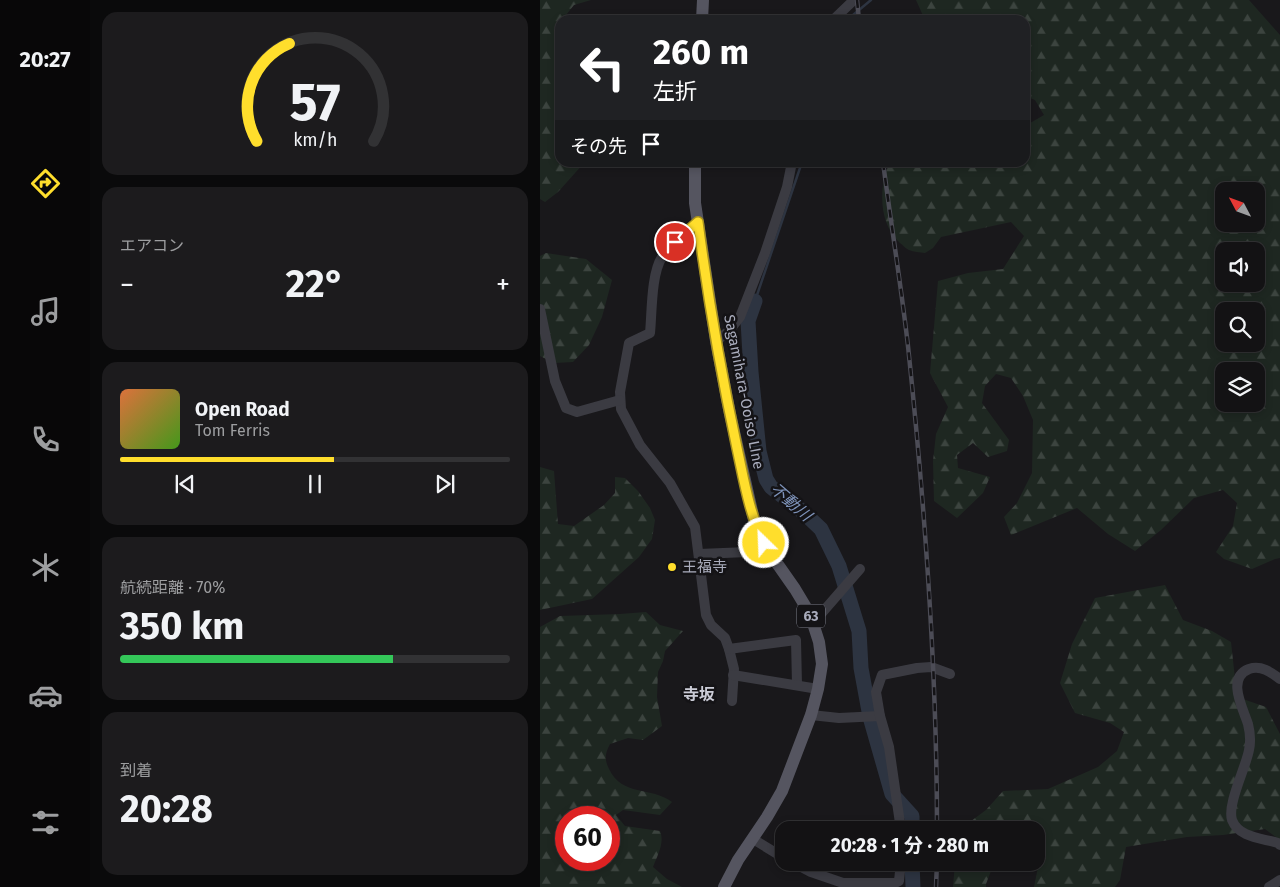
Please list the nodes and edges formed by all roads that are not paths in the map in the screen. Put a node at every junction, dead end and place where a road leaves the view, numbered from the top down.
1 (703, 0) edge
2 (854, 0) edge
3 (843, 5) edge
4 (702, 15) edge
5 (695, 167) edge
6 (791, 167) edge
7 (698, 222) junction
8 (540, 309) edge
9 (716, 341) junction
10 (620, 400) junction
11 (764, 543) junction
12 (699, 554) junction
13 (860, 570) dead end
14 (814, 622) junction
15 (729, 649) junction
16 (950, 674) dead end
17 (733, 675) junction
18 (1280, 679) edge
19 (797, 685) junction
20 (818, 689) junction
21 (732, 701) dead end
22 (810, 715) junction
23 (880, 716) junction
24 (900, 821) edge
25 (753, 839) junction
26 (1280, 845) edge
27 (775, 852) edge
28 (809, 871) edge
29 (900, 871) edge
30 (1280, 880) edge
31 (839, 884) edge
32 (724, 887) edge
33 (1269, 887) edge

1 - 4 main road
2 - 3 street
5 - 7 main road, Sagamihara-Ooiso LIne / 63
6 - 9 street
7 - 9 main road, Sagamihara-Ooiso LIne / 63
7 - 10 street
8 - 10 street
9 - 11 main road, Sagamihara-Ooiso LIne / 63
10 - 12 street
11 - 12 street
11 - 14 main road, Sagamihara-Ooiso LIne / 63
12 - 15 street
13 - 14 street
14 - 20 main road, Sagamihara-Ooiso LIne / 63
15 - 17 street
15 - 19 street
16 - 23 street
17 - 19 street
17 - 21 street
18 - 26 street
19 - 20 street
20 - 22 main road, Sagamihara-Ooiso LIne / 63
22 - 23 street
22 - 25 main road, Sagamihara-Ooiso LIne / 63
23 - 24 street
25 - 27 street
25 - 32 main road, Sagamihara-Ooiso LIne / 63
28 - 31 street
29 - 31 street
30 - 33 street

